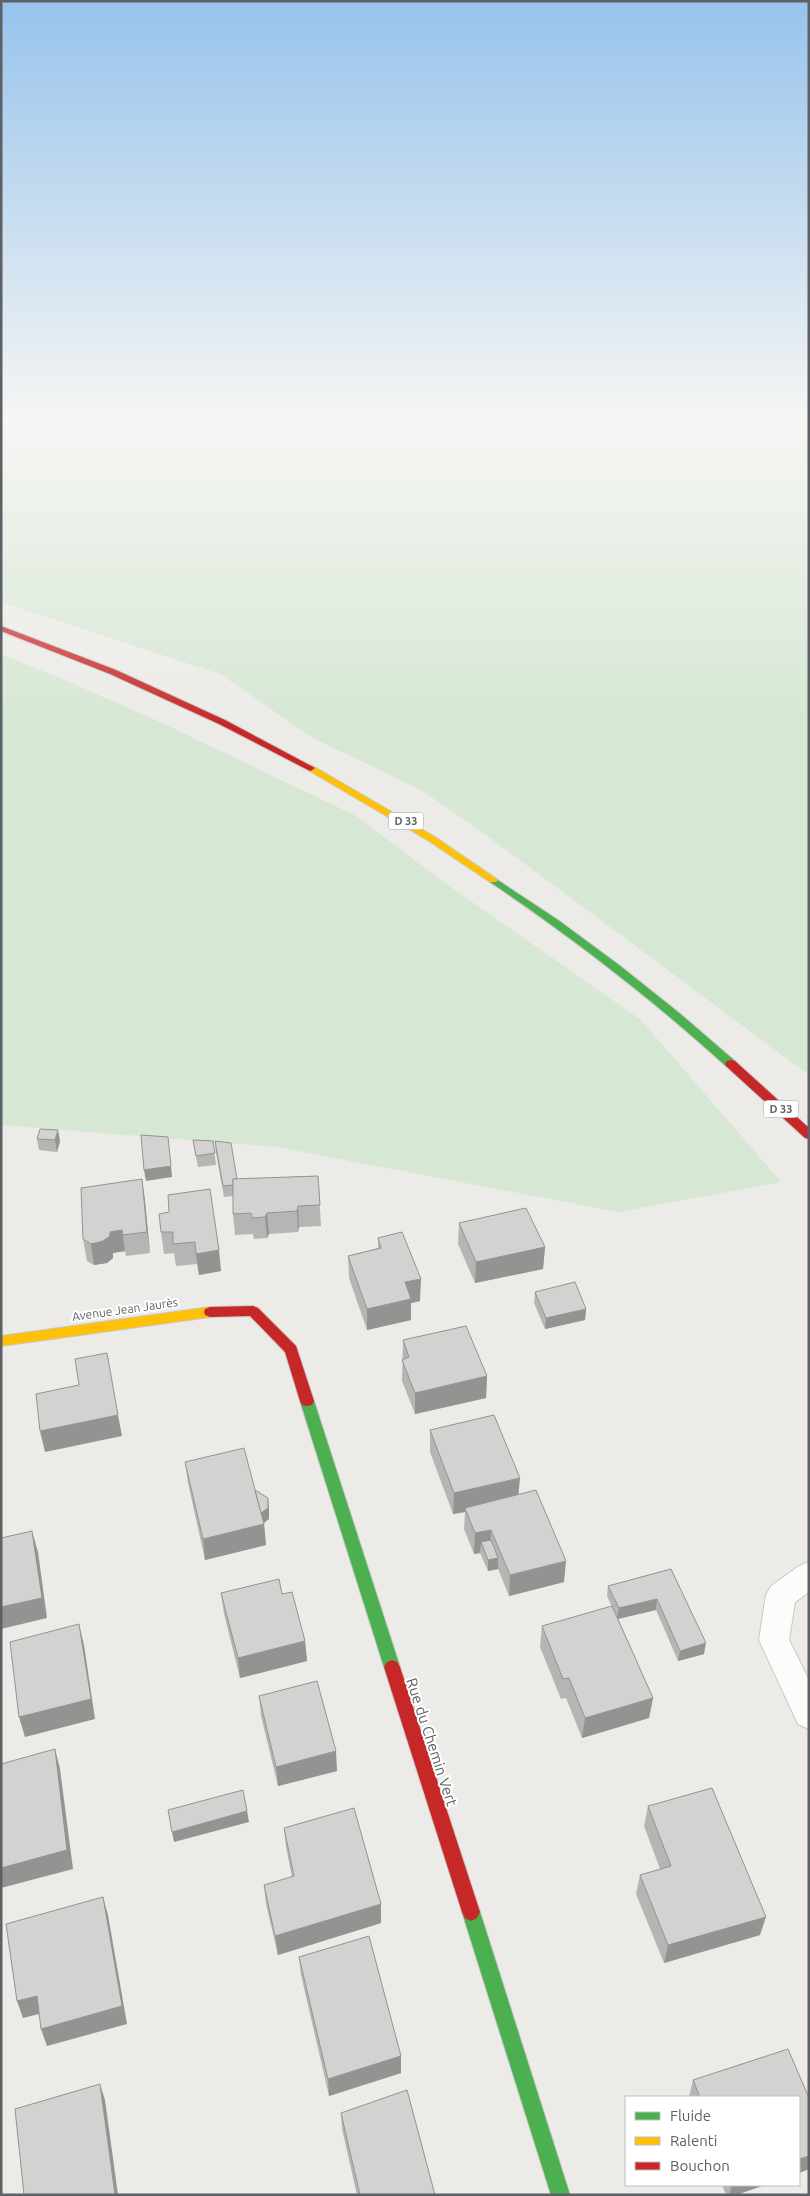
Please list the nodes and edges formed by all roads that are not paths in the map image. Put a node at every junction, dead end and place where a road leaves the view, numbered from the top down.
1 (1, 628) edge
2 (809, 1136) edge
3 (253, 1311) joint
4 (1, 1341) edge
5 (809, 1575) edge
6 (809, 1714) edge
7 (561, 2195) edge

1 - 2 main road, D 33
3 - 4 main road, Avenue Jean Jaurès
3 - 7 main road, Rue du Chemin Vert
5 - 6 lane

